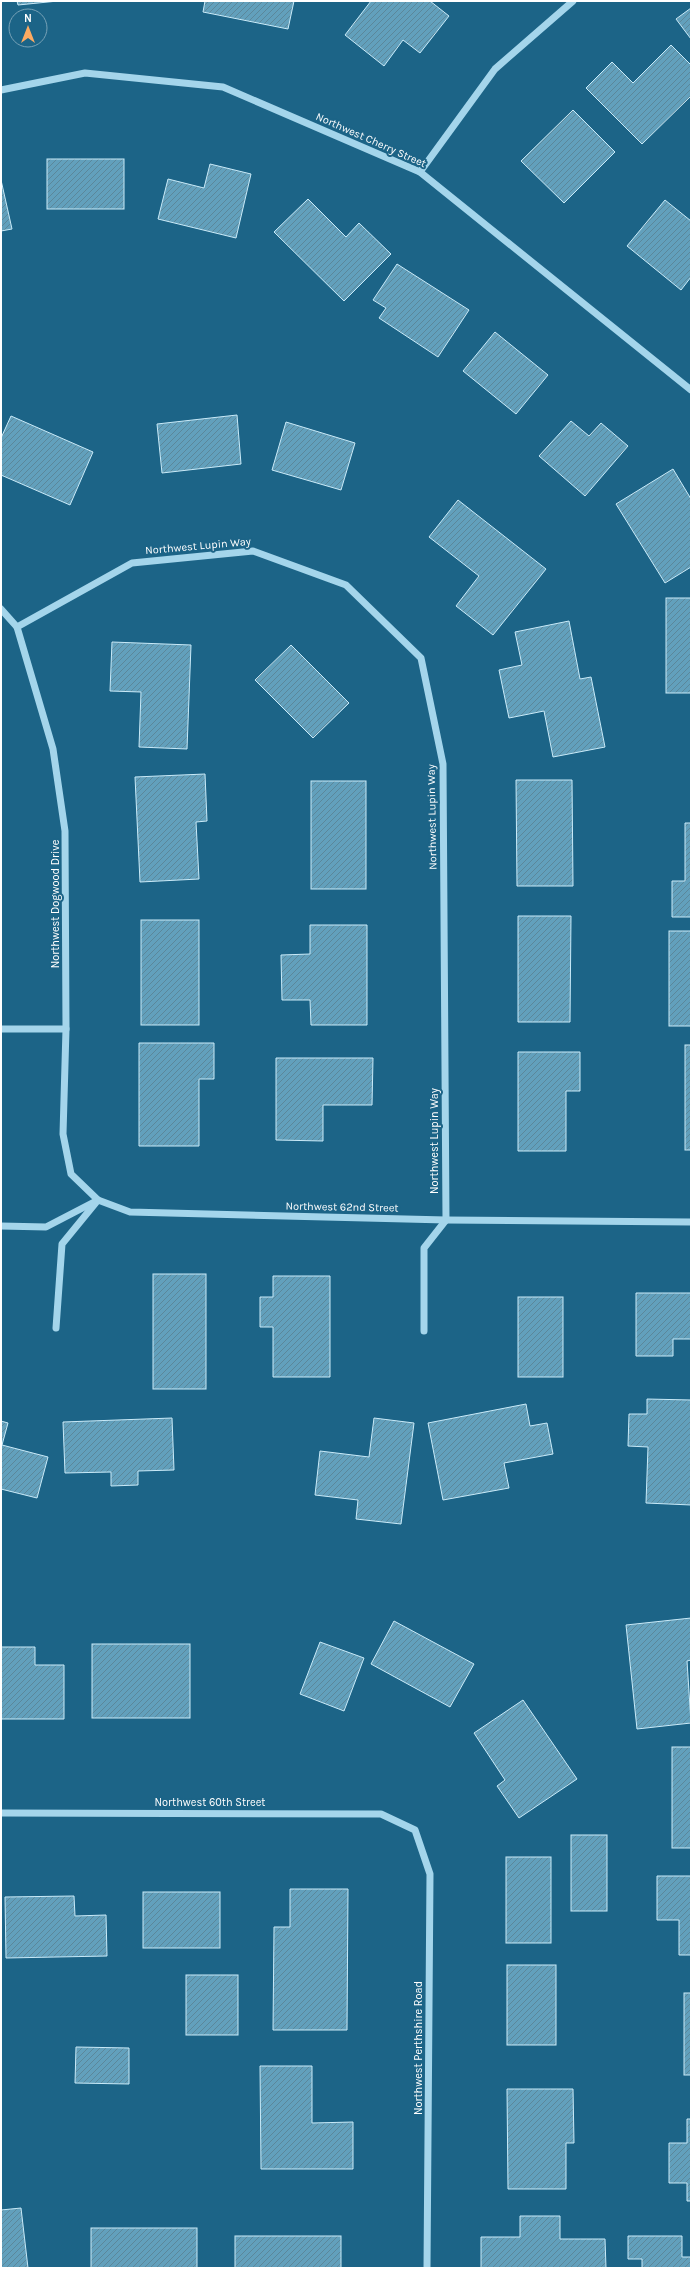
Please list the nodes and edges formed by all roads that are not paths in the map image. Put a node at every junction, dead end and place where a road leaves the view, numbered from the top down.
1 (573, 1) edge
2 (1, 90) edge
3 (420, 172) junction
4 (691, 390) edge
5 (1, 608) edge
6 (17, 627) junction
7 (1, 1029) edge
8 (66, 1029) junction
9 (98, 1200) junction
10 (446, 1220) junction
11 (691, 1222) edge
12 (1, 1226) edge
13 (56, 1328) dead end
14 (424, 1331) dead end
15 (1, 1813) edge
16 (415, 1830) joint
17 (427, 2268) edge

1 - 3 street
2 - 3 street, Northwest Cherry Street
3 - 4 street, Northwest Cherry Street
5 - 6 street, Northwest Dogwood Drive
6 - 8 street, Northwest Dogwood Drive
6 - 10 street, Northwest Lupin Way
7 - 8 street
8 - 9 street, Northwest Dogwood Drive
9 - 10 street, Northwest 62nd Street
9 - 12 street
9 - 13 street
10 - 11 street, Northwest 62nd Street
10 - 14 street
15 - 16 street, Northwest 60th Street
16 - 17 street, Northwest Perthshire Road

